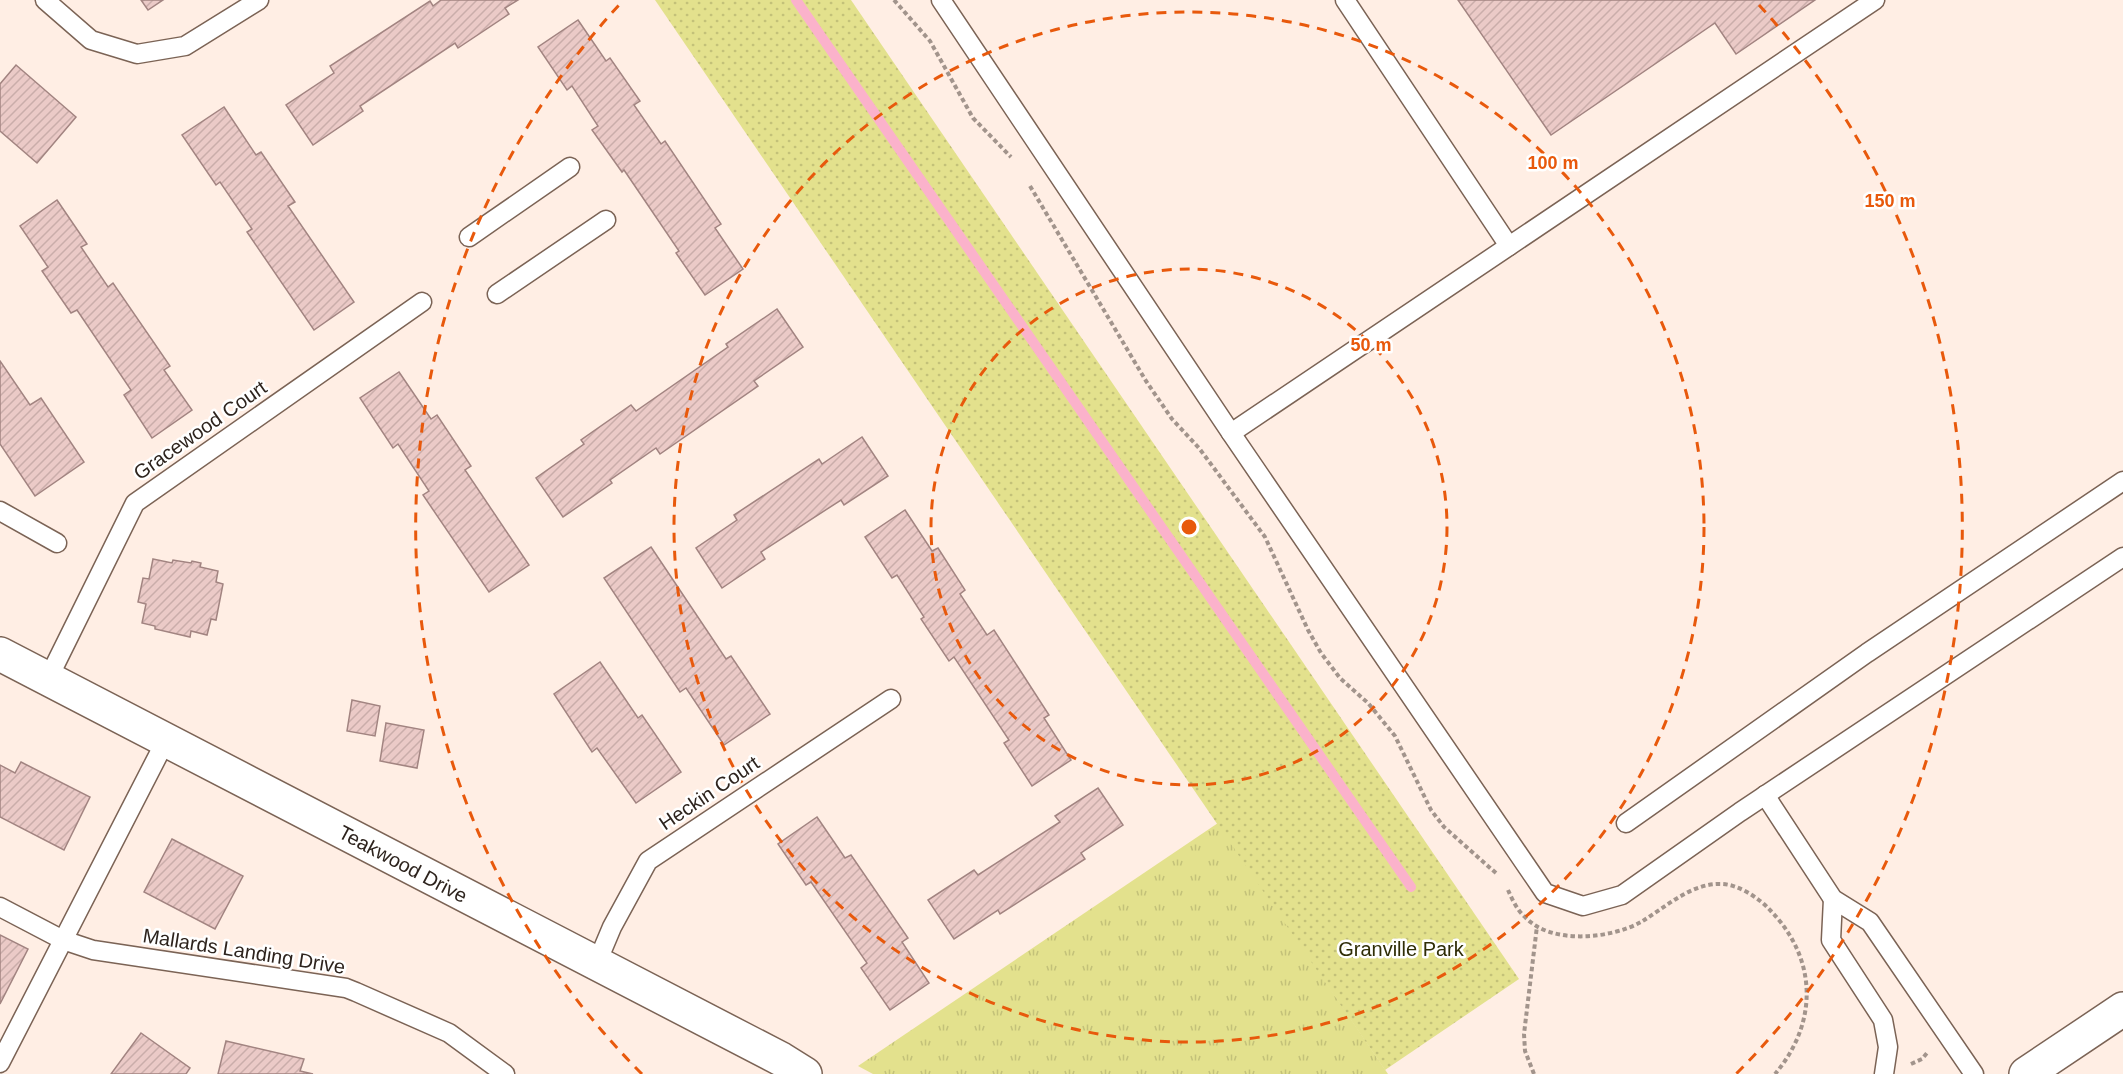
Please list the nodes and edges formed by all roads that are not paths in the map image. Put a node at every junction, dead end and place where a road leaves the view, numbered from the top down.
1 (45, 0) edge
2 (258, 0) edge
3 (940, 0) edge
4 (1345, 0) edge
5 (1875, 0) edge
6 (570, 167) dead end
7 (606, 220) dead end
8 (469, 237) dead end
9 (1509, 246) junction
10 (497, 294) dead end
11 (422, 302) dead end
12 (1231, 433) junction
13 (2123, 481) edge
14 (0, 511) edge
15 (57, 543) dead end
16 (2123, 557) edge
17 (0, 654) edge
18 (48, 679) junction
19 (891, 699) dead end
20 (166, 740) junction
21 (1764, 795) junction
22 (1626, 823) dead end
23 (1833, 898) junction
24 (0, 907) edge
25 (63, 940) junction
26 (596, 964) junction
27 (2123, 1009) edge
28 (3, 1051) edge
29 (505, 1074) edge
30 (805, 1074) edge
31 (1884, 1074) edge
32 (1974, 1074) edge
33 (2026, 1074) edge

1 - 2 lane
3 - 12 lane
4 - 9 lane
5 - 9 lane
6 - 8 lane
7 - 10 lane
9 - 12 lane
11 - 18 lane, Gracewood Court
12 - 21 lane
13 - 22 lane
14 - 15 lane
16 - 21 lane
17 - 18 street, Teakwood Drive
18 - 20 street, Teakwood Drive
19 - 26 lane, Heckin Court
20 - 25 lane
20 - 26 street, Teakwood Drive
21 - 23 lane
23 - 31 lane
23 - 32 lane
24 - 25 lane, Mallards Landing Drive
25 - 28 lane
25 - 29 lane, Mallards Landing Drive
26 - 30 street, Teakwood Drive
27 - 33 street

